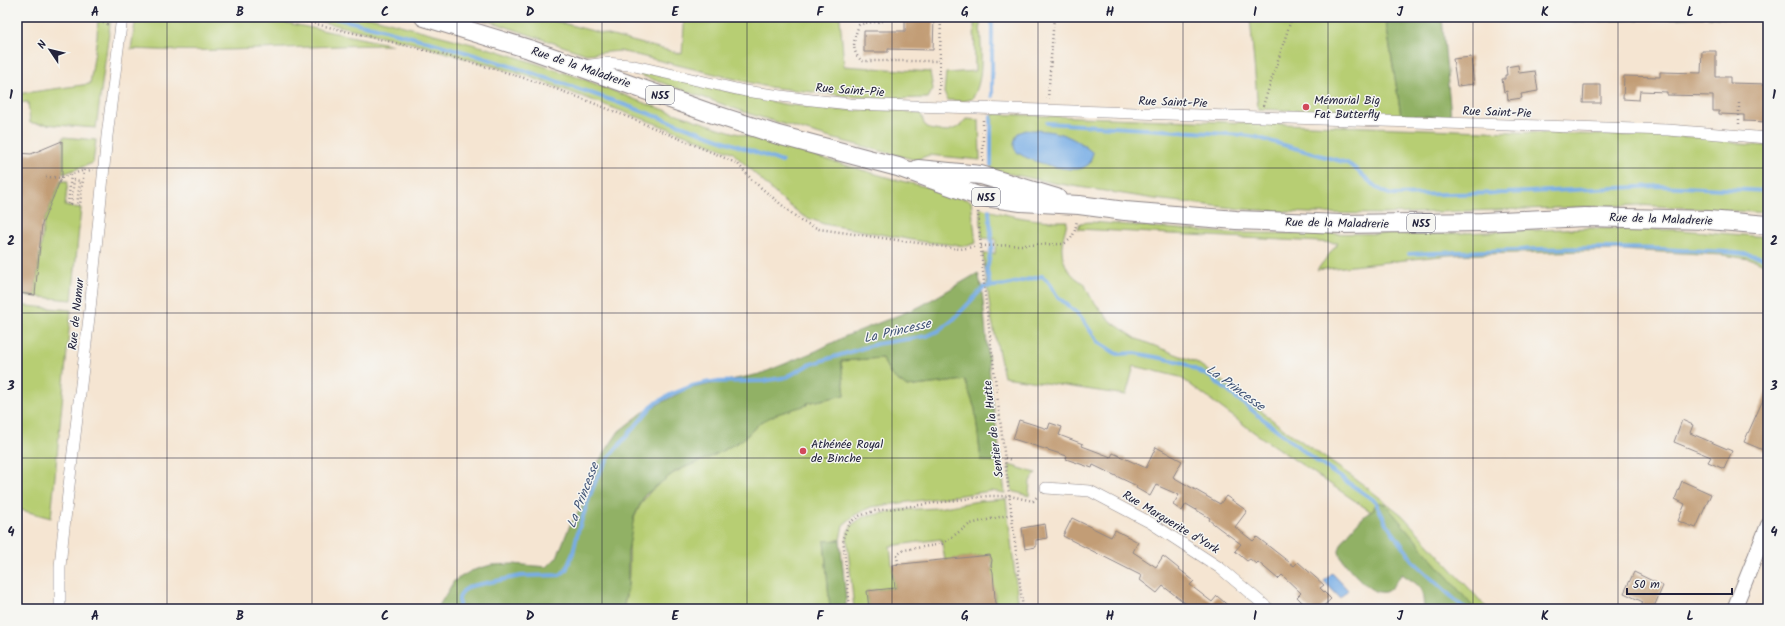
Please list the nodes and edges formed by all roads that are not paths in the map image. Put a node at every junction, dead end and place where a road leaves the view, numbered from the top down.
1 (424, 17) edge
2 (123, 21) edge
3 (582, 66) junction
4 (1768, 138) edge
5 (1766, 225) edge
6 (1046, 488) road end
7 (1768, 525) edge
8 (60, 609) edge
9 (1268, 609) edge
10 (1734, 609) edge

1 - 3 main road, Rue de la Maladrerie / N55
2 - 8 street, Rue de Namur
3 - 4 street, Rue Saint-Pie
3 - 5 main road, Rue de la Maladrerie / N55
6 - 9 street, Rue Marguerite d'York
7 - 10 street

